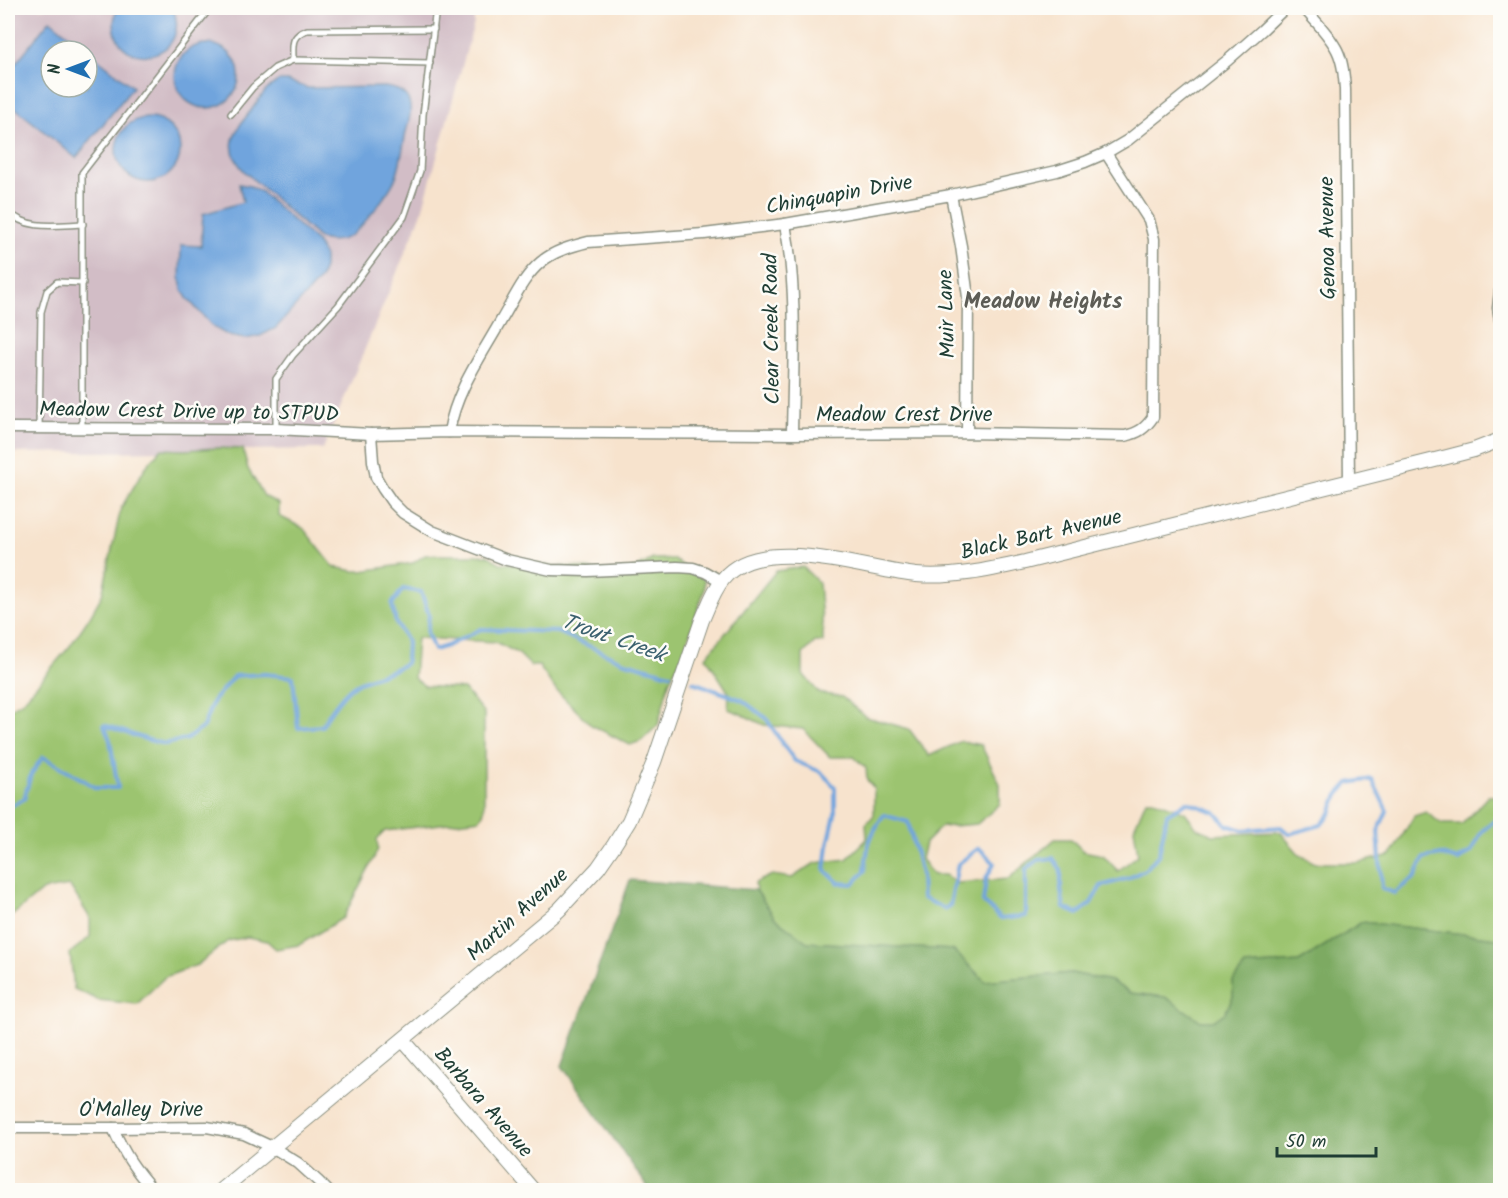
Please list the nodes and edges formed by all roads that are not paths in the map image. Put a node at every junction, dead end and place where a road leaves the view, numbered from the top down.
1 (210, 8) edge
2 (436, 8) edge
3 (1285, 8) edge
4 (1304, 8) edge
5 (434, 29) junction
6 (293, 60) junction
7 (430, 63) junction
8 (231, 114) dead end
9 (1106, 153) junction
10 (951, 195) junction
11 (9, 213) edge
12 (8, 222) edge
13 (83, 224) junction
14 (785, 224) junction
15 (83, 283) junction
16 (1500, 291) edge
17 (1500, 320) edge
18 (8, 428) edge
19 (39, 428) junction
20 (82, 428) junction
21 (276, 429) junction
22 (449, 432) junction
23 (967, 433) junction
24 (370, 434) junction
25 (792, 434) junction
26 (1500, 440) edge
27 (1349, 481) junction
28 (721, 581) junction
29 (403, 1040) junction
30 (8, 1128) edge
31 (113, 1128) junction
32 (272, 1147) junction
33 (153, 1191) edge
34 (220, 1191) edge
35 (327, 1191) edge
36 (533, 1191) edge

1 - 13 lane
2 - 5 lane
3 - 9 street, Chinquapin Drive
4 - 27 street, Genoa Avenue
5 - 6 lane
5 - 7 lane
6 - 7 lane
6 - 8 lane
7 - 21 lane
9 - 10 street, Chinquapin Drive
9 - 23 street, Meadow Crest Drive
10 - 14 street, Chinquapin Drive
10 - 23 street, Muir Lane
11 - 12 lane
11 - 13 lane
13 - 15 lane
14 - 22 street, Chinquapin Drive
14 - 25 street, Clear Creek Road
15 - 19 lane
15 - 20 lane
16 - 17 street
18 - 19 street, Meadow Crest Drive up to STPUD
19 - 20 street, Meadow Crest Drive up to STPUD
20 - 21 street, Meadow Crest Drive up to STPUD
21 - 24 street, Meadow Crest Drive up to STPUD
22 - 24 street, Meadow Crest Drive
22 - 25 street, Meadow Crest Drive
23 - 25 street, Meadow Crest Drive
24 - 28 street
26 - 27 street, Black Bart Avenue
27 - 28 street, Black Bart Avenue
28 - 29 street, Martin Avenue
29 - 32 street, Martin Avenue
29 - 36 street, Barbara Avenue
30 - 31 street, O'Malley Drive
31 - 32 street, O'Malley Drive
31 - 33 street
32 - 34 street, Martin Avenue
32 - 35 street, O'Malley Drive

